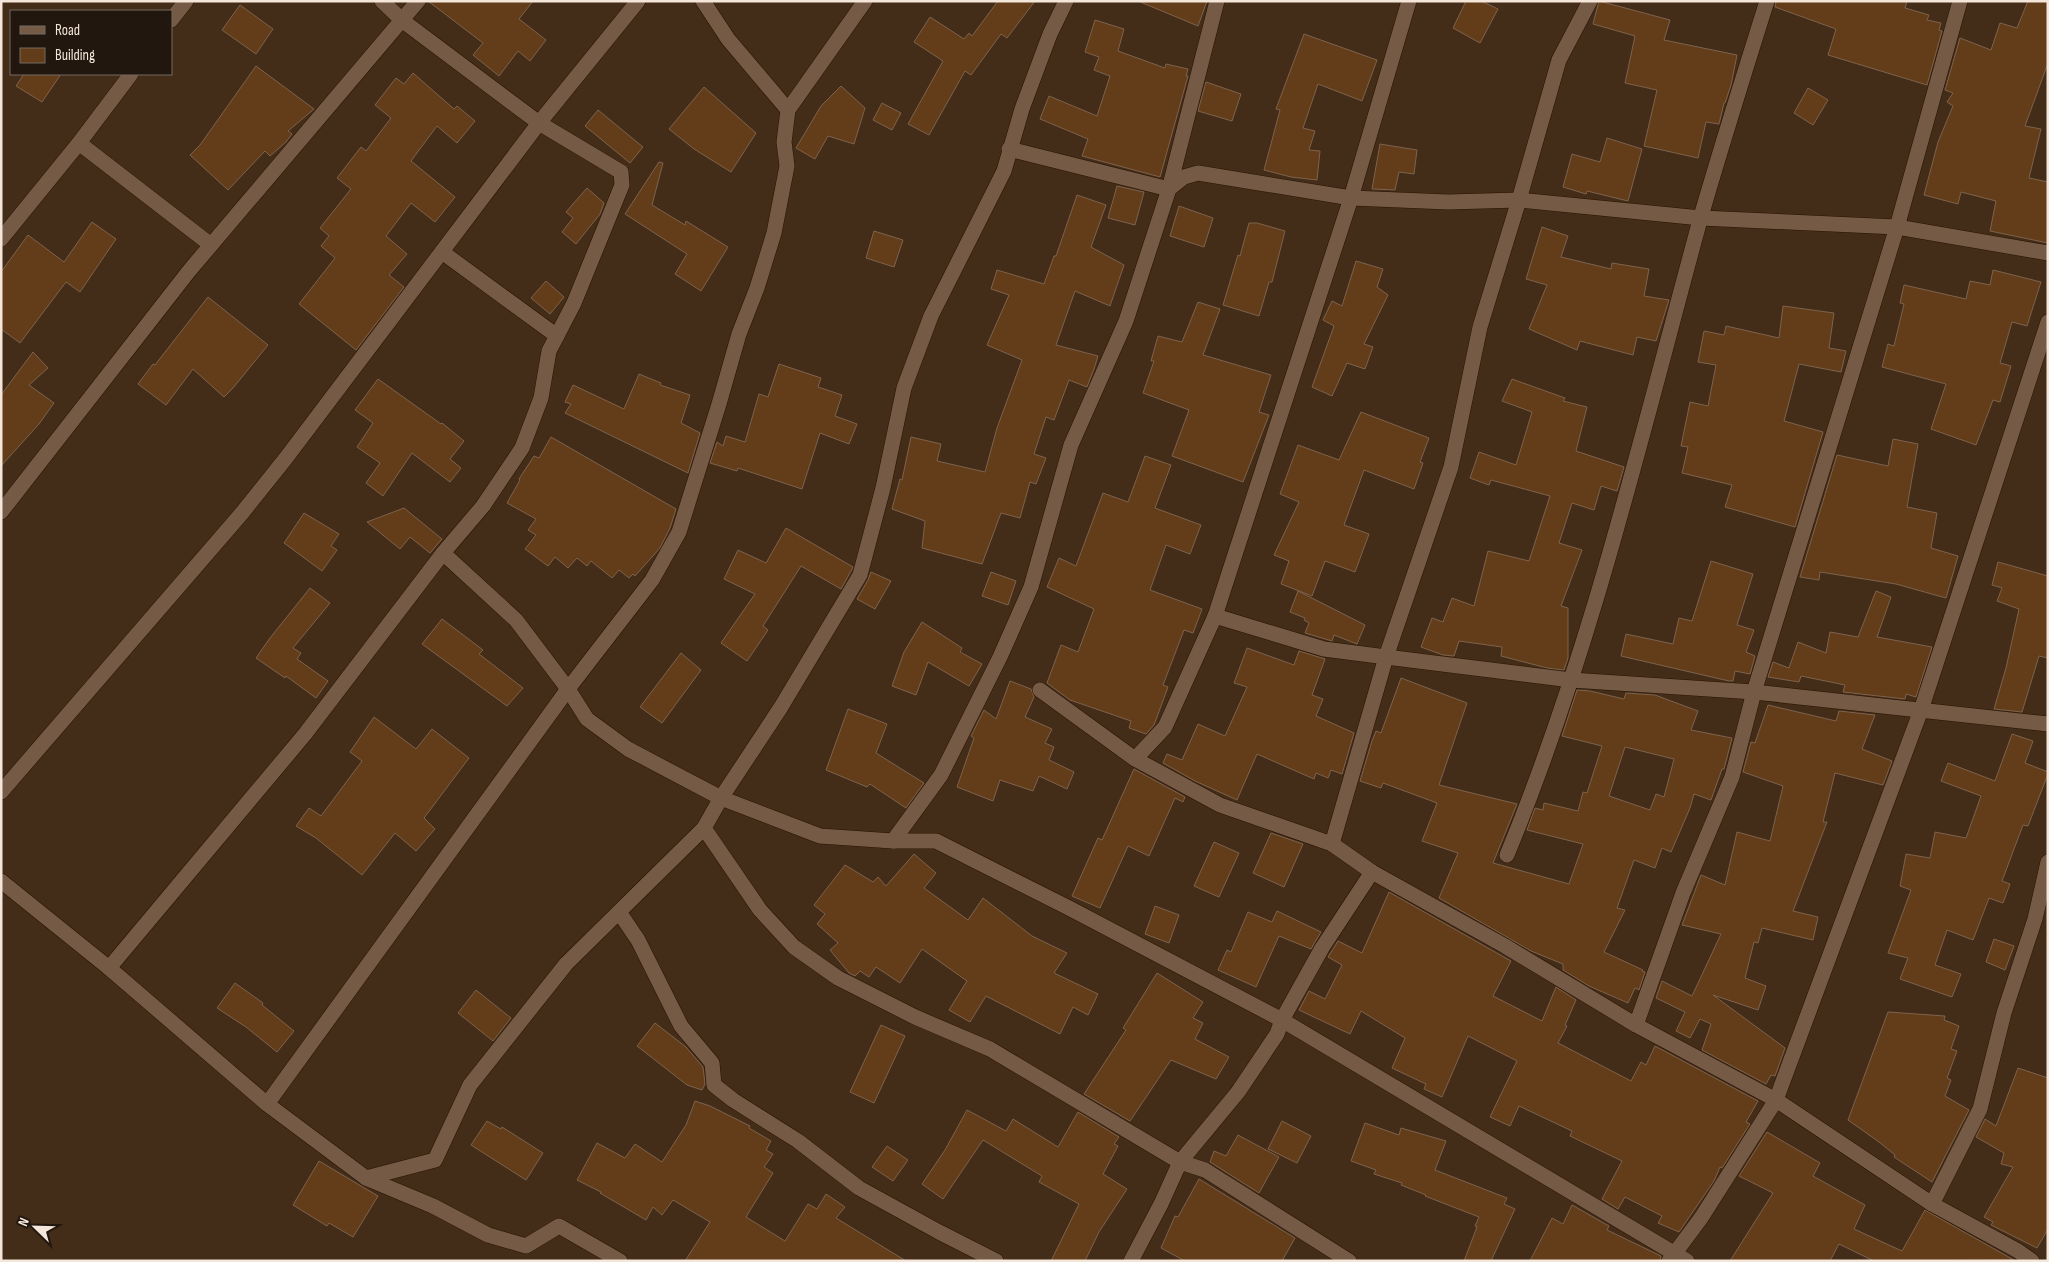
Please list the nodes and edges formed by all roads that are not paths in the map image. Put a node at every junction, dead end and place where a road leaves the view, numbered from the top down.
1 (186, 1) edge
2 (382, 1) edge
3 (418, 1) edge
4 (638, 1) edge
5 (704, 1) edge
6 (865, 1) edge
7 (1066, 1) edge
8 (1217, 1) edge
9 (1409, 1) edge
10 (1590, 1) edge
11 (1767, 1) edge
12 (1960, 1) edge
13 (172, 19) edge
14 (403, 21) junction
15 (130, 75) edge
16 (788, 110) junction
17 (539, 123) junction
18 (79, 144) junction
19 (1009, 150) junction
20 (1169, 189) junction
21 (1351, 198) junction
22 (1519, 200) junction
23 (1701, 218) junction
24 (1897, 228) junction
25 (1, 239) edge
26 (211, 245) junction
27 (442, 252) junction
28 (2048, 253) edge
29 (2048, 322) edge
30 (557, 336) junction
31 (1, 512) edge
32 (443, 553) junction
33 (1215, 616) junction
34 (1386, 658) junction
35 (1571, 680) junction
36 (568, 689) junction
37 (1040, 690) dead end
38 (1754, 692) junction
39 (1921, 710) junction
40 (2048, 724) edge
41 (1135, 759) junction
42 (1, 792) edge
43 (721, 798) junction
44 (704, 828) junction
45 (893, 841) junction
46 (1332, 844) junction
47 (1507, 855) dead end
48 (2048, 862) edge
49 (1372, 872) junction
50 (1, 881) edge
51 (619, 912) junction
52 (108, 968) junction
53 (1282, 1020) junction
54 (1636, 1025) junction
55 (1776, 1100) junction
56 (267, 1104) junction
57 (1180, 1162) junction
58 (366, 1178) junction
59 (1932, 1204) junction
60 (1671, 1257) edge
61 (620, 1261) edge
62 (996, 1261) edge
63 (1131, 1261) edge
64 (1348, 1261) edge
65 (1687, 1261) edge
66 (2032, 1261) edge

1 - 13 street
2 - 14 street
3 - 14 street
4 - 17 street
5 - 16 street
6 - 16 street
7 - 19 street
8 - 20 street
9 - 21 street
10 - 22 street
11 - 23 street
12 - 24 street
14 - 17 street
14 - 26 street
15 - 18 street
16 - 36 street
17 - 27 street
17 - 30 street
18 - 25 street
18 - 26 street
19 - 20 street
19 - 43 street
20 - 21 street
20 - 45 street
21 - 22 street
21 - 33 street
22 - 23 street
22 - 34 street
23 - 24 street
23 - 35 street
24 - 28 street
24 - 38 street
26 - 31 street
27 - 30 street
27 - 42 street
29 - 39 street
30 - 32 street
32 - 36 street
32 - 52 street
33 - 34 street
33 - 41 street
34 - 35 street
34 - 46 street
35 - 38 street
35 - 47 street
36 - 43 street
36 - 56 street
37 - 41 street
38 - 39 street
38 - 54 street
39 - 40 street
39 - 55 street
41 - 46 street
43 - 44 street
43 - 45 street
44 - 51 street
44 - 57 street
45 - 53 street
46 - 49 street
48 - 59 street
49 - 53 street
49 - 54 street
50 - 52 street
51 - 58 street
51 - 62 street
52 - 56 street
53 - 57 street
53 - 60 street
54 - 55 street
55 - 59 street
55 - 60 street
56 - 58 street
57 - 63 street
57 - 64 street
58 - 61 street
59 - 66 street
60 - 65 street

